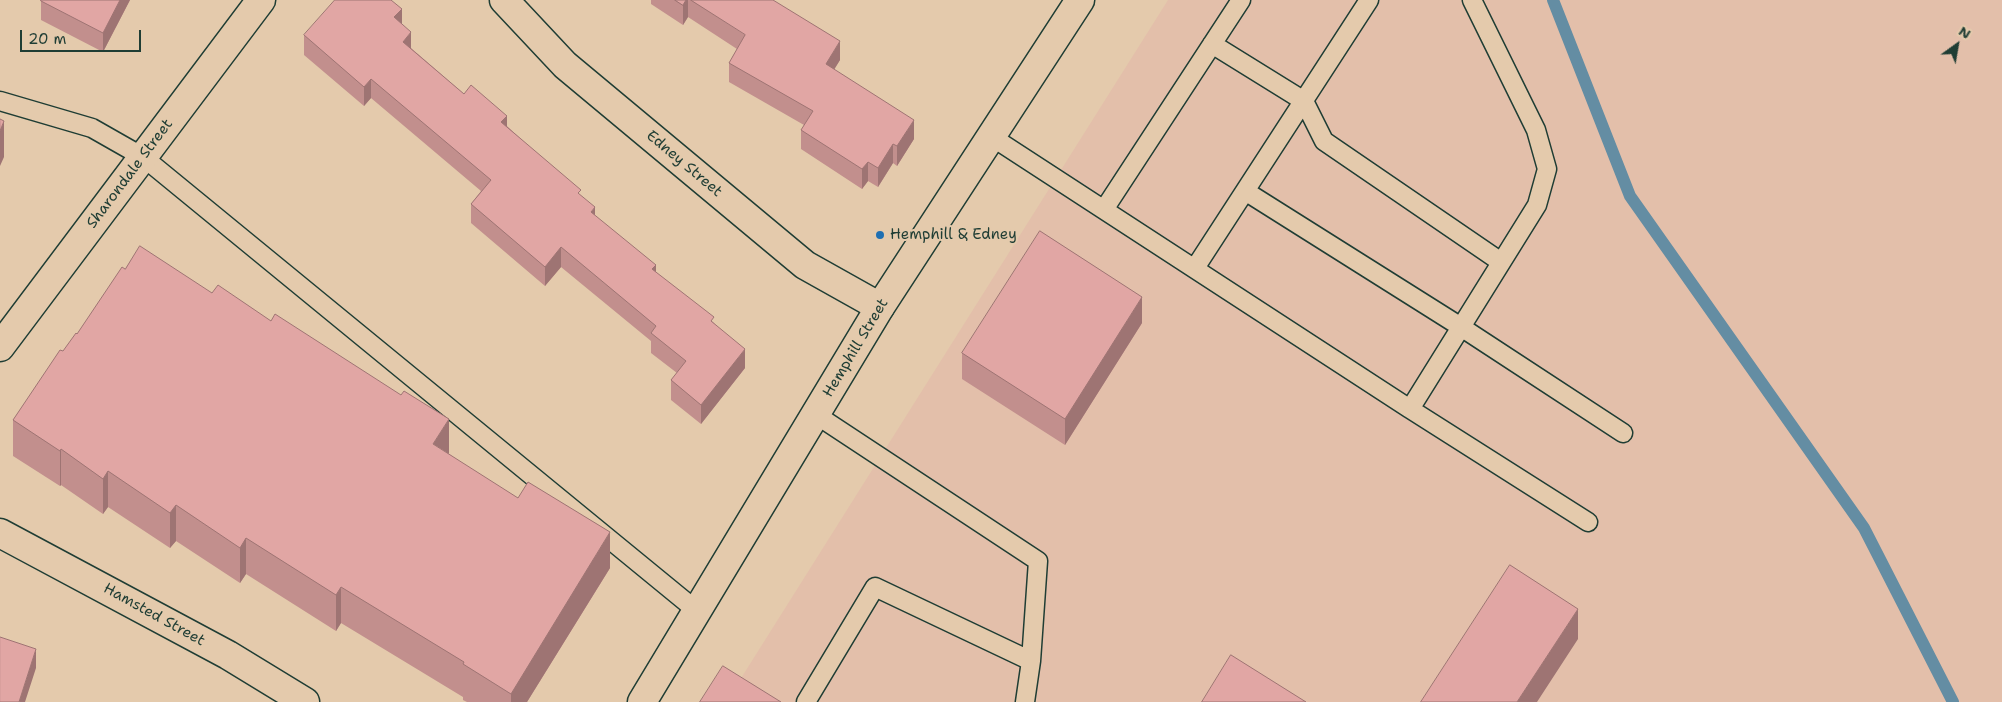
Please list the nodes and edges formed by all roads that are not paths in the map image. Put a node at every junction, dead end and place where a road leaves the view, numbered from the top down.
1 (261, 0) edge
2 (504, 0) edge
3 (1080, 0) edge
4 (1241, 0) edge
5 (1369, 0) edge
6 (1472, 0) edge
7 (1212, 44) junction
8 (0, 101) edge
9 (1304, 101) junction
10 (992, 137) junction
11 (143, 157) junction
12 (1245, 191) junction
13 (1105, 208) junction
14 (1501, 262) junction
15 (1195, 268) junction
16 (880, 307) junction
17 (1461, 327) junction
18 (0, 347) edge
19 (1410, 408) junction
20 (815, 414) junction
21 (1623, 434) dead end
22 (1588, 522) dead end
23 (0, 533) edge
24 (697, 611) junction
25 (1031, 661) junction
26 (305, 702) edge
27 (642, 702) edge
28 (806, 702) edge
29 (1025, 702) edge

1 - 11 street, Sharondale Street
2 - 16 street, Edney Street
3 - 10 street, Hemphill Street
4 - 7 lane
5 - 9 lane
6 - 14 lane
7 - 9 lane
7 - 13 lane
8 - 11 lane
9 - 12 lane
9 - 14 lane
10 - 13 lane
10 - 16 street, Hemphill Street
11 - 18 street, Sharondale Street
11 - 24 lane
12 - 15 lane
12 - 17 lane
13 - 15 lane
14 - 17 lane
15 - 19 lane
16 - 20 street, Hemphill Street
17 - 19 lane
17 - 21 lane
19 - 22 lane
20 - 24 street, Hemphill Street
20 - 25 lane
23 - 26 street, Hamsted Street
24 - 27 street, Hemphill Street
25 - 28 lane
25 - 29 lane

